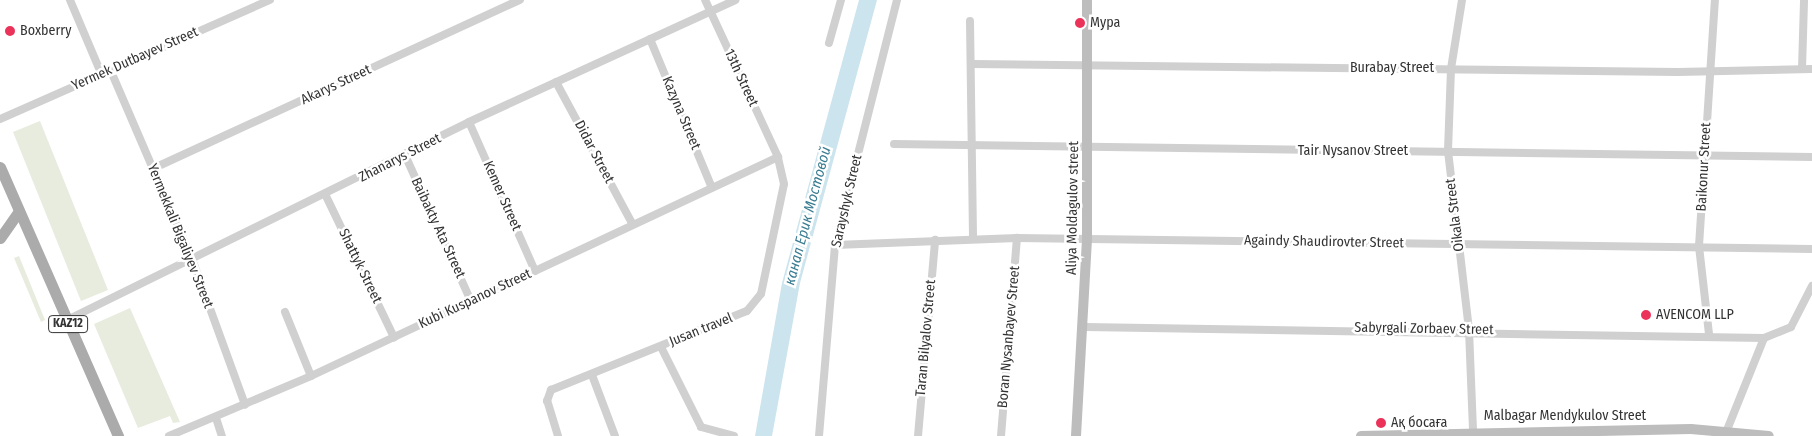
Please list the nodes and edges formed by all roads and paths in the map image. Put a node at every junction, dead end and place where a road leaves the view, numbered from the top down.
1 (70, 0) edge
2 (270, 0) edge
3 (520, 0) edge
4 (705, 0) edge
5 (735, 0) edge
6 (841, 0) edge
7 (898, 0) edge
8 (1087, 0) edge
9 (1462, 0) edge
10 (1715, 0) edge
11 (1804, 0) edge
12 (711, 13) junction
13 (970, 21) dead end
14 (650, 39) junction
15 (829, 42) dead end
16 (973, 64) junction
17 (1087, 66) junction
18 (1451, 68) junction
19 (110, 69) junction
20 (1708, 69) junction
21 (1802, 69) junction
22 (1812, 69) edge
23 (101, 73) junction
24 (556, 82) junction
25 (0, 119) edge
26 (469, 122) junction
27 (894, 144) dead end
28 (974, 146) junction
29 (1088, 149) junction
30 (1448, 151) junction
31 (1706, 154) junction
32 (405, 155) junction
33 (778, 157) junction
34 (1812, 157) edge
35 (0, 167) edge
36 (152, 169) junction
37 (712, 188) junction
38 (326, 196) junction
39 (18, 212) junction
40 (632, 223) junction
41 (0, 238) edge
42 (1018, 238) junction
43 (973, 239) junction
44 (1087, 239) junction
45 (935, 240) junction
46 (1458, 243) junction
47 (835, 244) junction
48 (1700, 246) junction
49 (1812, 249) edge
50 (192, 259) junction
51 (535, 271) junction
52 (1812, 286) edge
53 (472, 300) junction
54 (285, 312) dead end
55 (67, 320) junction
56 (1085, 326) junction
57 (1469, 330) junction
58 (1708, 334) junction
59 (394, 337) junction
60 (1764, 338) junction
61 (661, 347) junction
62 (592, 375) junction
63 (312, 376) junction
64 (245, 405) junction
65 (1079, 416) junction
66 (216, 418) junction
67 (1473, 430) junction
68 (1727, 430) junction
69 (1693, 432) edge
70 (1535, 434) edge
71 (118, 436) edge
72 (170, 436) edge
73 (222, 436) edge
74 (558, 436) edge
75 (615, 436) edge
76 (734, 436) edge
77 (818, 436) edge
78 (918, 436) edge
79 (1001, 436) edge
80 (1076, 436) edge
81 (1083, 436) edge
82 (1361, 436) edge
83 (1395, 436) edge
84 (1769, 436) edge

1 - 23 street
2 - 19 street, Yermek Dutbayev Street
3 - 36 street, Akarys Street
4 - 12 street, 13th Street
5 - 12 street, Zhanarys Street
6 - 15 street
7 - 47 street, Sarayshyk Street
8 - 17 main road, Aliya Moldagulov street
9 - 18 street, Oikala Street
10 - 20 street, Baikonur Street
11 - 21 street
12 - 14 street, Zhanarys Street
12 - 33 street, 13th Street
13 - 16 street
14 - 24 street, Zhanarys Street
14 - 37 street, Kazyna Street
16 - 17 street, Burabay Street
16 - 28 street
17 - 18 street, Burabay Street
17 - 29 main road, Aliya Moldagulov street
18 - 20 street, Burabay Street
18 - 30 street, Oikala Street
19 - 23 street, Yermek Dutbayev Street
19 - 36 street, Yermekkali Bigaliyev Street
20 - 21 street, Burabay Street
20 - 31 street, Baikonur Street
21 - 22 street, Burabay Street
23 - 25 street, Yermek Dutbayev Street
24 - 26 street, Zhanarys Street
24 - 40 street, Didar Street
26 - 32 street, Zhanarys Street
26 - 51 street, Kemer Street
27 - 28 street, Tair Nysanov Street
28 - 29 street, Tair Nysanov Street
28 - 43 street
29 - 30 street, Tair Nysanov Street
29 - 44 main road, Aliya Moldagulov street
30 - 31 street, Tair Nysanov Street
30 - 46 street, Oikala Street
31 - 34 street, Tair Nysanov Street
31 - 48 street, Baikonur Street
32 - 38 street, Zhanarys Street
32 - 53 street, Baibakty Ata Street
33 - 37 street, Kubi Kuspanov Street
33 - 61 street, Jusan travel
35 - 39 main road, KAZ12
36 - 50 street, Yermekkali Bigaliyev Street
37 - 40 street, Kubi Kuspanov Street
38 - 50 street, Zhanarys Street
38 - 59 street, Shattyk Street
39 - 41 main road
39 - 55 main road, KAZ12
40 - 51 street, Kubi Kuspanov Street
42 - 43 street, Againdy Shaudirovter Street
42 - 44 street, Againdy Shaudirovter Street
42 - 79 street, Boran Nysanbayev Street
43 - 45 street, Againdy Shaudirovter Street
44 - 46 street, Againdy Shaudirovter Street
44 - 56 main road, Aliya Moldagulov street
45 - 47 street, Againdy Shaudirovter Street
45 - 78 street, Taran Bilyalov Street
46 - 48 street, Againdy Shaudirovter Street
46 - 57 street, Oikala Street
47 - 77 street, Sarayshyk Street
48 - 49 street, Againdy Shaudirovter Street
48 - 58 street, Baikonur Street
50 - 55 street, Zhanarys Street
50 - 64 street, Yermekkali Bigaliyev Street
51 - 53 street, Kubi Kuspanov Street
52 - 60 street
53 - 59 street, Kubi Kuspanov Street
54 - 63 street
55 - 71 main road, KAZ12
56 - 57 street, Sabyrgali Zorbaev Street
56 - 65 main road, Aliya Moldagulov street
57 - 58 street, Sabyrgali Zorbaev Street
57 - 67 street, Oikala Street
58 - 60 street, Sabyrgali Zorbaev Street
59 - 63 street, Kubi Kuspanov Street
60 - 68 street
61 - 62 street, Jusan travel
61 - 76 street
62 - 74 street, Jusan travel
62 - 75 street
63 - 64 street, Kubi Kuspanov Street
64 - 66 street, Kubi Kuspanov Street
65 - 80 main road, Aliya Moldagulov street
65 - 81 main road, Aliya Moldagulov street
66 - 72 street, Kubi Kuspanov Street
66 - 73 street
67 - 70 main road, Malbagar Mendykulov Street
67 - 83 main road, Malbagar Mendykulov Street
68 - 69 main road, Malbagar Mendykulov Street
68 - 84 main road, Malbagar Mendykulov Street
69 - 70 main road, Malbagar Mendykulov Street
82 - 83 main road, Malbagar Mendykulov Street

